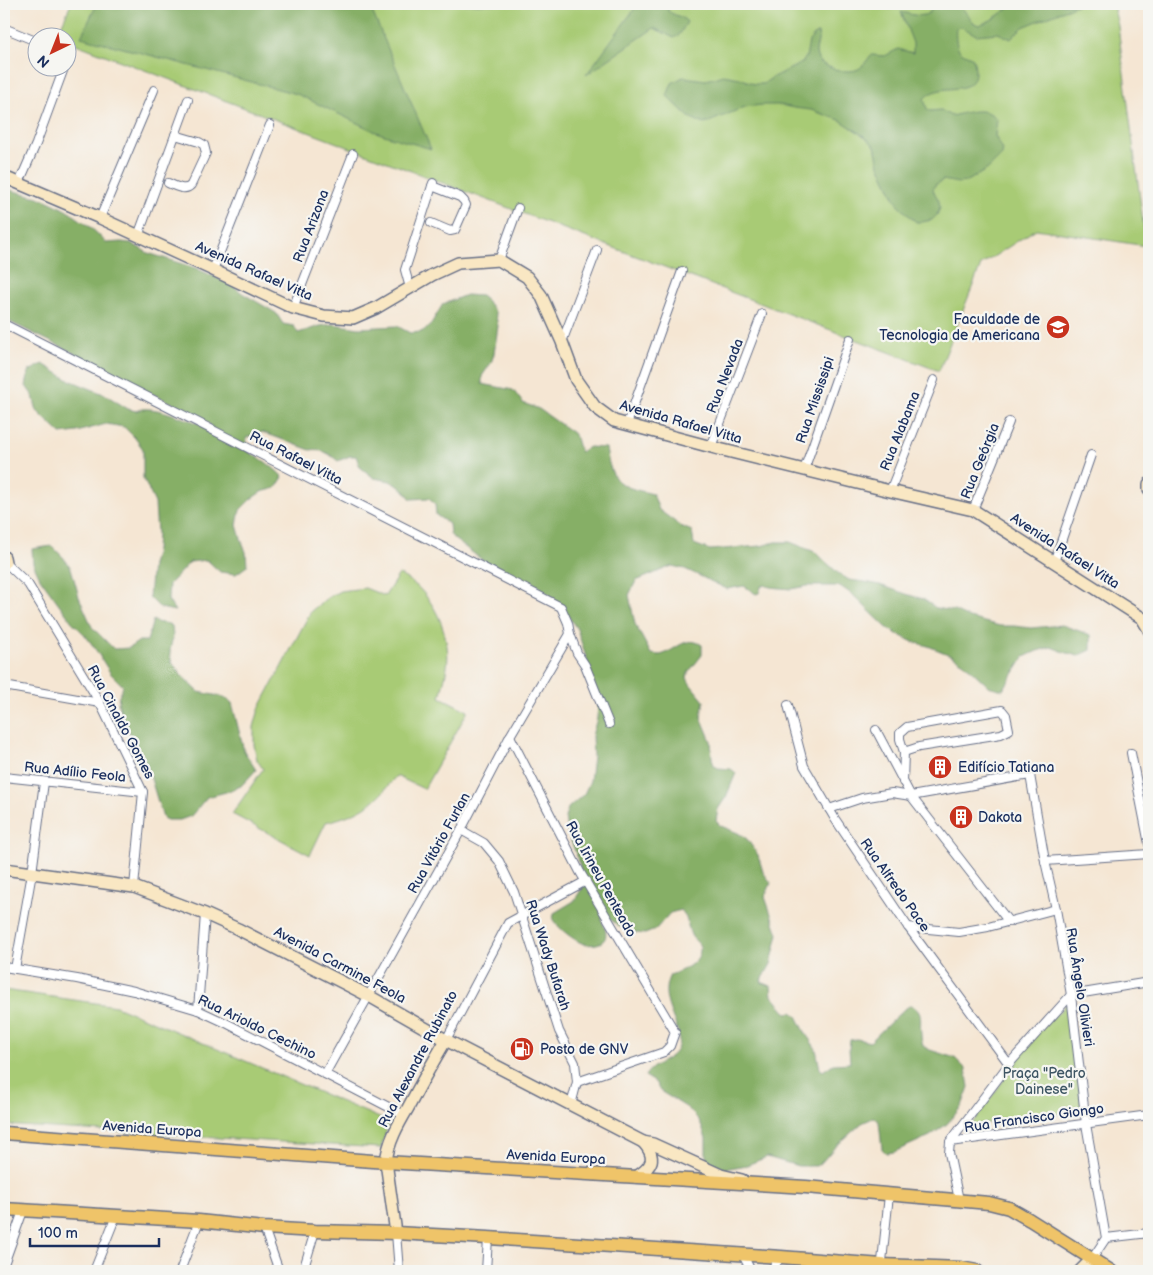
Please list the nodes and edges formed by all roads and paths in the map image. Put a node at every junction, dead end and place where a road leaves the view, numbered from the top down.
1 (4, 28) edge
2 (28, 38) edge
3 (60, 78) edge
4 (154, 90) dead end
5 (188, 100) dead end
6 (270, 125) dead end
7 (175, 135) junction
8 (353, 154) dead end
9 (4, 177) edge
10 (19, 183) junction
11 (168, 183) dead end
12 (518, 208) dead end
13 (100, 218) junction
14 (432, 223) dead end
15 (138, 236) junction
16 (597, 250) dead end
17 (499, 260) junction
18 (213, 270) junction
19 (682, 271) dead end
20 (410, 288) junction
21 (293, 308) junction
22 (762, 314) dead end
23 (4, 324) edge
24 (850, 339) dead end
25 (562, 342) junction
26 (934, 380) dead end
27 (1009, 422) dead end
28 (627, 424) junction
29 (711, 447) junction
30 (1091, 456) dead end
31 (804, 470) junction
32 (890, 492) junction
33 (973, 510) junction
34 (4, 561) edge
35 (1054, 562) junction
36 (1146, 617) edge
37 (1149, 630) edge
38 (570, 634) junction
39 (4, 686) edge
40 (100, 703) junction
41 (788, 705) dead end
42 (609, 724) dead end
43 (876, 730) dead end
44 (510, 736) junction
45 (904, 752) junction
46 (1131, 753) dead end
47 (4, 777) edge
48 (44, 782) junction
49 (903, 782) junction
50 (143, 792) junction
51 (911, 796) junction
52 (828, 809) junction
53 (461, 830) junction
54 (1149, 844) edge
55 (1149, 854) edge
56 (1045, 861) junction
57 (4, 869) edge
58 (32, 873) junction
59 (586, 881) junction
60 (134, 887) junction
61 (1056, 909) junction
62 (205, 914) junction
63 (523, 916) junction
64 (1009, 922) junction
65 (908, 927) junction
66 (4, 967) edge
67 (15, 969) junction
68 (1149, 982) edge
69 (1071, 995) junction
70 (369, 996) junction
71 (198, 1010) junction
72 (446, 1040) junction
73 (1009, 1064) junction
74 (325, 1074) junction
75 (577, 1082) junction
76 (571, 1105) junction
77 (404, 1115) junction
78 (1149, 1115) edge
79 (1086, 1124) junction
80 (4, 1133) edge
81 (643, 1142) junction
82 (950, 1142) junction
83 (386, 1162) junction
84 (636, 1177) junction
85 (748, 1184) junction
86 (889, 1195) junction
87 (959, 1200) junction
88 (4, 1209) edge
89 (23, 1211) junction
90 (116, 1216) junction
91 (199, 1221) junction
92 (264, 1228) junction
93 (316, 1231) junction
94 (396, 1233) junction
95 (1149, 1233) edge
96 (488, 1238) junction
97 (1106, 1238) junction
98 (743, 1255) junction
99 (780, 1257) junction
100 (1092, 1259) junction
101 (4, 1264) edge
102 (881, 1268) edge
103 (94, 1271) edge
104 (180, 1271) edge
105 (279, 1271) edge
106 (303, 1271) edge
107 (399, 1271) edge
108 (486, 1271) edge
109 (750, 1271) edge
110 (770, 1271) edge
111 (977, 1271) edge
112 (1080, 1271) edge
113 (1111, 1271) edge

1 - 2 street
3 - 10 street
4 - 13 street
5 - 7 street
6 - 18 street
7 - 11 street
7 - 15 street
8 - 21 street, Rua Arizona
9 - 10 main road, Avenida Rafael Vitta
10 - 13 main road, Avenida Rafael Vitta
12 - 17 street
13 - 15 main road, Avenida Rafael Vitta
14 - 20 street
15 - 18 main road, Avenida Rafael Vitta
16 - 25 street
17 - 20 main road, Avenida Rafael Vitta
17 - 25 main road, Avenida Rafael Vitta
18 - 21 main road, Avenida Rafael Vitta
19 - 28 street
20 - 21 main road, Avenida Rafael Vitta
22 - 29 street, Rua Nevada
23 - 38 street, Rua Rafael Vitta
24 - 31 street, Rua Mississipi
25 - 28 main road, Avenida Rafael Vitta
26 - 32 street, Rua Alabama
27 - 33 street, Rua Geórgia
28 - 29 main road, Avenida Rafael Vitta
29 - 31 main road, Avenida Rafael Vitta
30 - 35 street
31 - 32 main road, Avenida Rafael Vitta
32 - 33 main road, Avenida Rafael Vitta
33 - 35 main road, Avenida Rafael Vitta
34 - 40 street, Rua Cinaldo Gomes
35 - 36 main road, Avenida Rafael Vitta
36 - 37 main road, Avenida Rafael Vitta
38 - 42 street
38 - 44 street, Rua Vitório Furlan
39 - 40 street
40 - 50 street, Rua Cinaldo Gomes
41 - 52 street, Rua Alfredo Pace
43 - 49 street
44 - 53 street, Rua Vitório Furlan
44 - 59 street, Rua Irineu Penteado
45 - 45 street
45 - 49 street
46 - 54 street
47 - 48 street, Rua Adílio Feola
48 - 50 street, Rua Adílio Feola
48 - 58 street
49 - 51 street
50 - 60 street, Rua Cinaldo Gomes
51 - 52 street
51 - 56 street, Rua Ângelo Olivieri
51 - 64 street
52 - 65 street, Rua Alfredo Pace
53 - 63 street, Rua Wady Bufarah
53 - 70 street, Rua Vitório Furlan
55 - 56 street
56 - 61 street, Rua Ângelo Olivieri
57 - 58 main road, Avenida Carmine Feola
58 - 60 main road, Avenida Carmine Feola
58 - 67 street
59 - 63 street, Rua Alexandre Rubinato
59 - 75 street, Rua Irineu Penteado
60 - 62 main road, Avenida Carmine Feola
61 - 64 street
61 - 69 street, Rua Ângelo Olivieri
62 - 70 main road, Avenida Carmine Feola
62 - 71 street
63 - 72 street, Rua Alexandre Rubinato
63 - 75 street, Rua Wady Bufarah
64 - 65 street
65 - 73 street, Rua Alfredo Pace
66 - 67 street, Rua Arioldo Cechino
67 - 71 street, Rua Arioldo Cechino
68 - 69 street
69 - 73 street
69 - 79 street, Rua Ângelo Olivieri
70 - 72 main road, Avenida Carmine Feola
70 - 74 street, Rua Vitório Furlan
71 - 74 street, Rua Arioldo Cechino
72 - 76 main road, Avenida Carmine Feola
72 - 77 main road, Rua Alexandre Rubinato
73 - 82 street
74 - 77 street, Rua Arioldo Cechino
75 - 76 street, Rua Wady Bufarah
76 - 81 main road, Avenida Carmine Feola
77 - 83 main road, Rua Alexandre Rubinato
78 - 79 street, Rua Francisco Giongo
79 - 82 street, Rua Francisco Giongo
79 - 97 street, Rua Ângelo Olivieri
80 - 83 main road, Avenida Europa
81 - 84 main road
81 - 85 main road, Avenida Carmine Feola
82 - 87 street, Rua Francisco Giongo
83 - 84 main road, Avenida Europa
83 - 94 main road, Rua Alexandre Rubinato
84 - 85 main road, Avenida Europa
85 - 86 main road, Avenida Europa
86 - 87 main road, Avenida Europa
86 - 102 street
87 - 100 main road, Avenida Europa
88 - 89 main road
89 - 90 main road
89 - 101 street
90 - 91 main road
90 - 103 street
91 - 92 main road
91 - 104 street
92 - 93 main road
92 - 105 street
93 - 94 main road
93 - 106 street
94 - 96 main road
94 - 107 street
95 - 97 street
96 - 98 main road
96 - 108 street
97 - 100 street
98 - 99 main road
98 - 109 street
99 - 102 main road
99 - 110 street
100 - 112 main road
100 - 113 main road, Avenida Europa
102 - 111 main road

